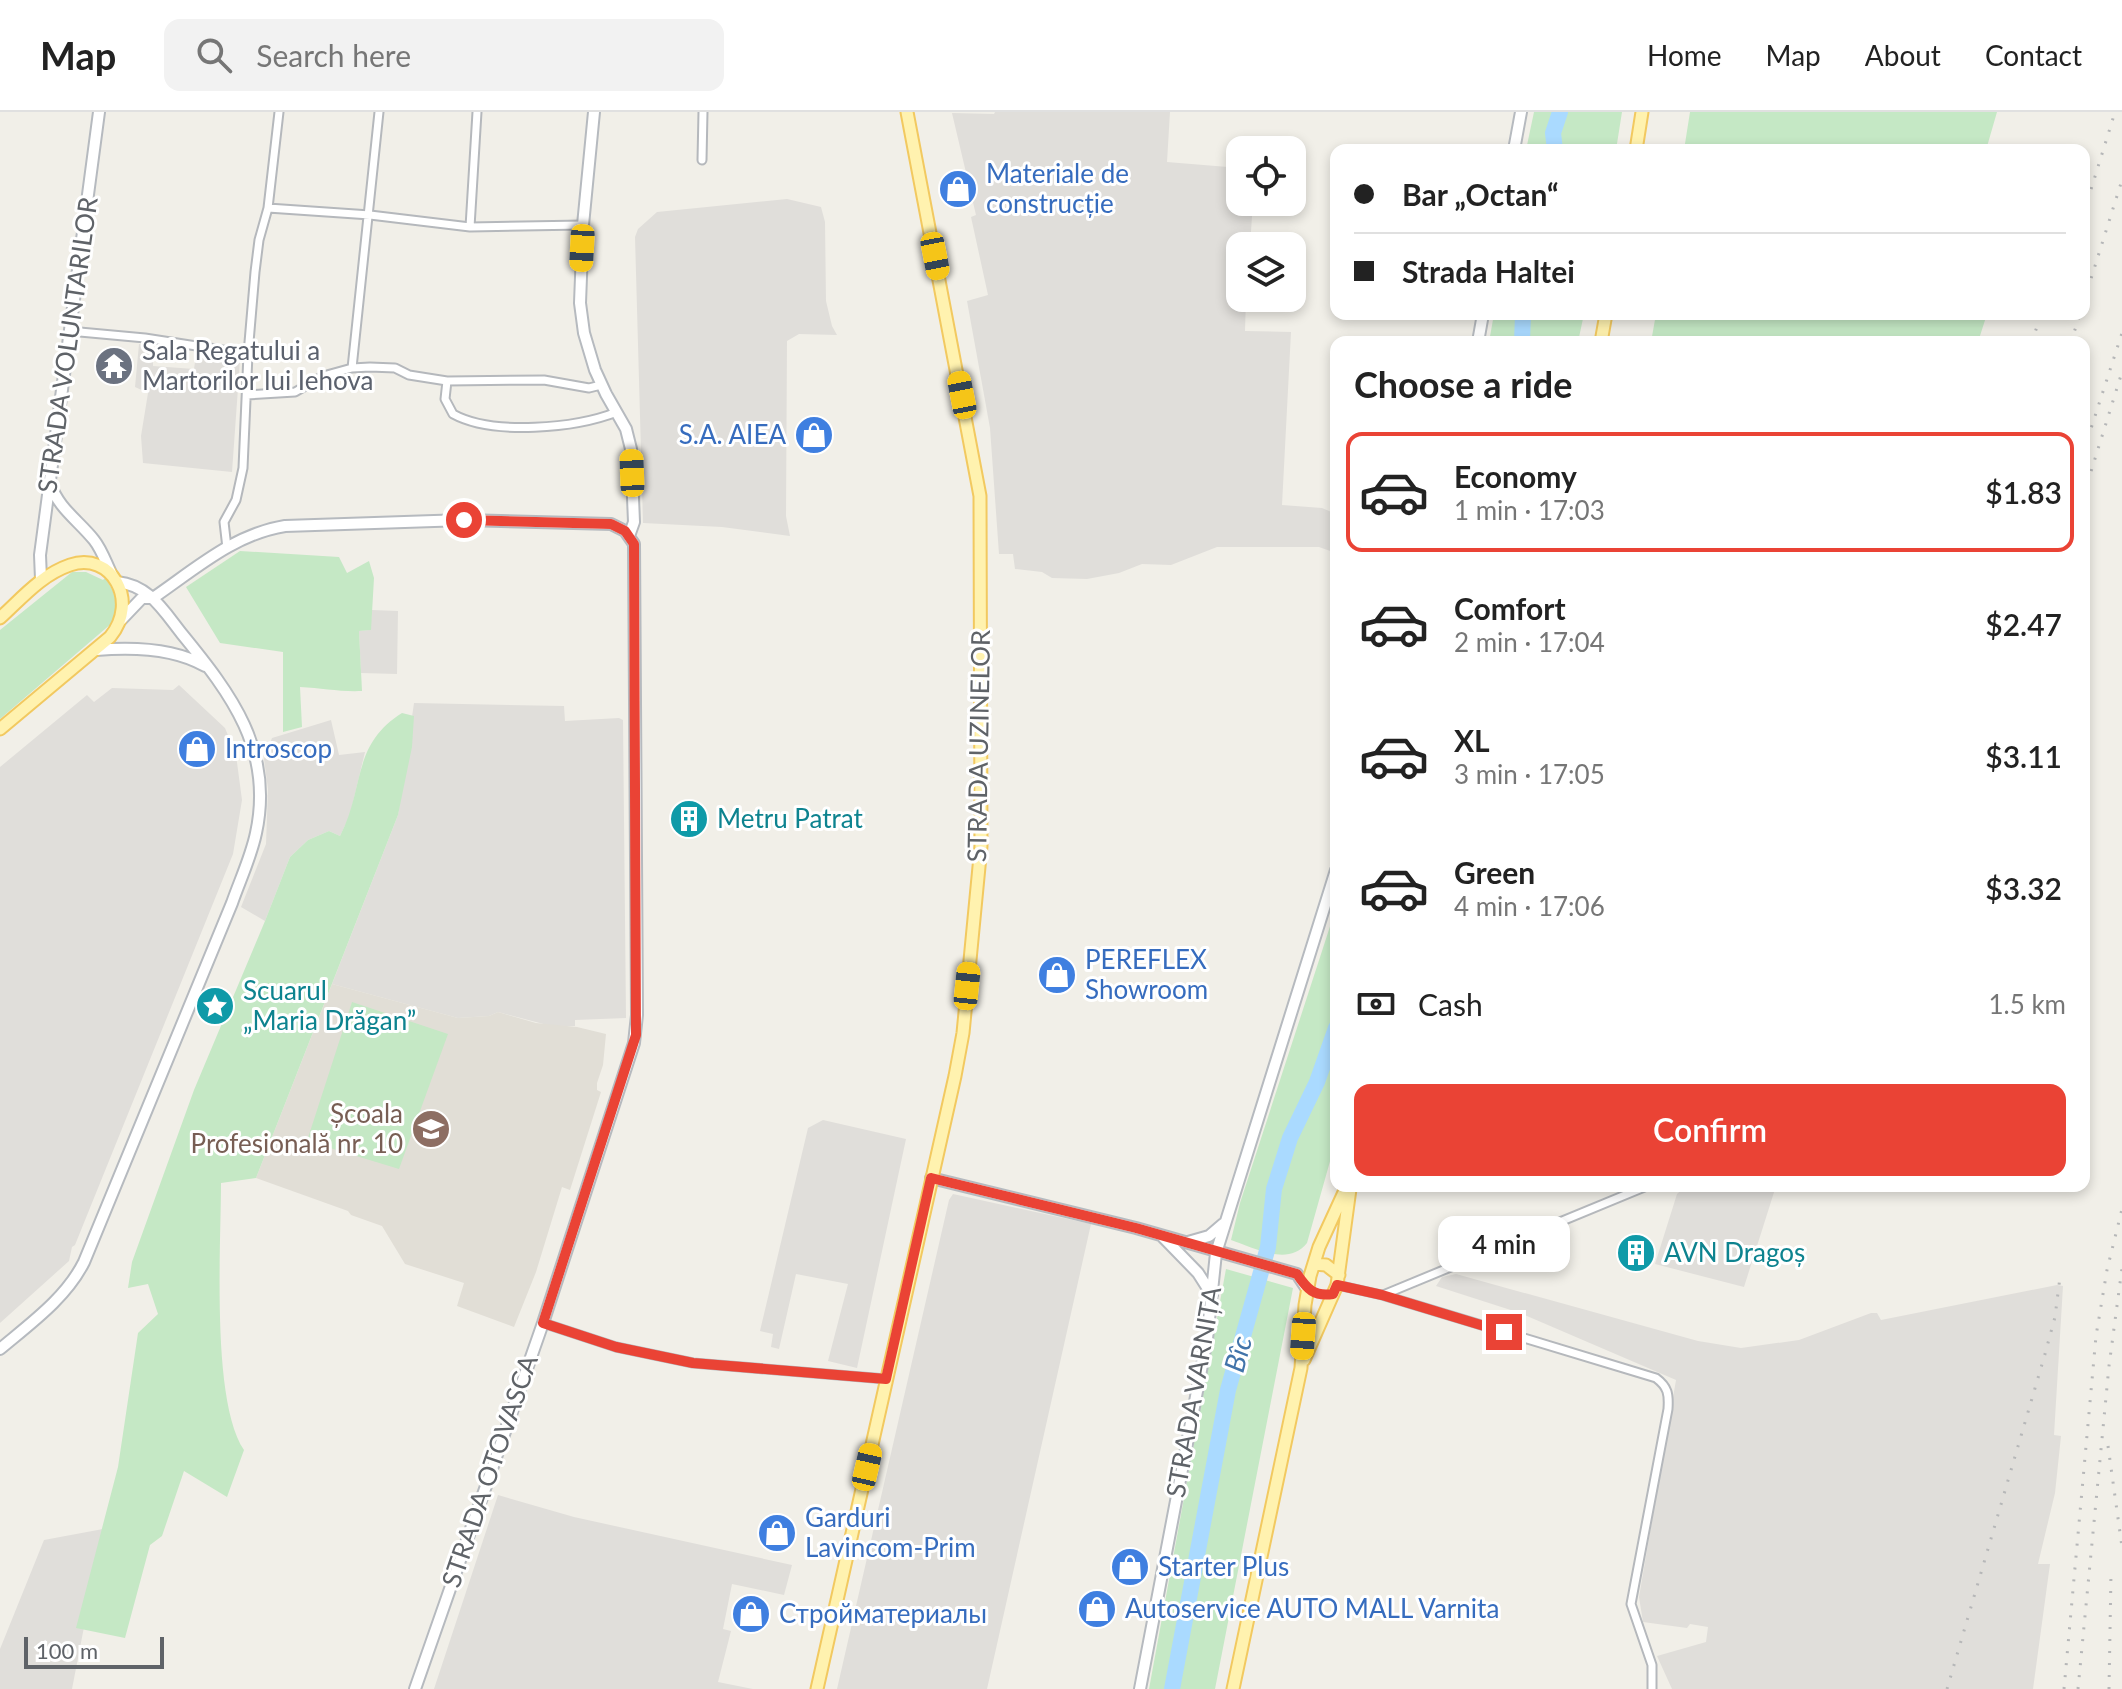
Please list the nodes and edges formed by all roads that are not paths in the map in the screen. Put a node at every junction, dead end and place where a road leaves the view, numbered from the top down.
1 (99, 112) edge
2 (279, 112) edge
3 (379, 112) edge
4 (477, 112) edge
5 (594, 112) edge
6 (703, 112) edge
7 (907, 112) edge
8 (1521, 112) edge
9 (1642, 112) edge
10 (1515, 144) edge
11 (1637, 144) edge
12 (702, 160) dead end
13 (268, 208) junction
14 (370, 215) junction
15 (583, 225) junction
16 (470, 227) junction
17 (69, 331) junction
18 (248, 354) junction
19 (352, 368) junction
20 (447, 381) junction
21 (601, 385) junction
22 (247, 395) junction
23 (617, 412) junction
24 (49, 481) junction
25 (632, 540) junction
26 (227, 548) junction
27 (41, 579) junction
28 (115, 579) junction
29 (153, 598) junction
30 (0, 618) edge
31 (121, 620) junction
32 (96, 650) junction
33 (210, 669) junction
34 (0, 729) edge
35 (1330, 889) edge
36 (931, 1178) junction
37 (1346, 1192) edge
38 (1348, 1192) edge
39 (1632, 1192) edge
40 (1224, 1222) junction
41 (1162, 1236) junction
42 (1185, 1242) junction
43 (1216, 1253) junction
44 (1314, 1264) junction
45 (1293, 1273) junction
46 (1336, 1284) junction
47 (1307, 1289) junction
48 (1212, 1295) junction
49 (1382, 1295) junction
50 (543, 1323) junction
51 (0, 1349) edge
52 (1301, 1368) junction
53 (886, 1379) junction
54 (415, 1689) edge
55 (817, 1689) edge
56 (1140, 1689) edge
57 (1233, 1689) edge
58 (1652, 1689) edge

1 - 17 street, STRADA VOLUNTARILOR
2 - 13 street
3 - 14 street
4 - 16 street
5 - 15 street, STRADA OTOVASCA
6 - 12 street
7 - 36 main road, STRADA UZINELOR
8 - 10 street
9 - 11 main road
13 - 14 street
13 - 18 street
14 - 16 street
14 - 19 street
15 - 16 street
15 - 21 street, STRADA OTOVASCA
17 - 18 street
17 - 24 street, STRADA VOLUNTARILOR
18 - 22 street
19 - 20 street
19 - 22 street
20 - 21 street
20 - 23 street
21 - 23 street, STRADA OTOVASCA
22 - 26 street
23 - 25 street, STRADA OTOVASCA
24 - 27 street, STRADA VOLUNTARILOR
24 - 28 street
25 - 26 street
25 - 50 street, STRADA OTOVASCA
26 - 29 street
27 - 28 main road
27 - 30 main road
28 - 29 street
28 - 31 main road
29 - 31 street
29 - 33 street
31 - 32 main road
32 - 33 street
32 - 34 main road
33 - 51 street
35 - 40 street, STRADA VARNIȚA
36 - 41 street
36 - 53 main road, STRADA UZINELOR
37 - 44 main road
38 - 46 main road
39 - 49 street
40 - 42 street
40 - 43 street, STRADA VARNIȚA
41 - 42 street
41 - 48 street
42 - 43 street
43 - 45 street
43 - 48 street, STRADA VARNIȚA
44 - 45 street
44 - 46 main road
44 - 47 main road
45 - 47 street
46 - 47 main road
46 - 49 street
46 - 52 main road
47 - 52 main road
48 - 56 street, STRADA VARNIȚA
49 - 58 street
50 - 53 street
50 - 54 street, STRADA OTOVASCA
52 - 57 main road
53 - 55 main road, STRADA UZINELOR

